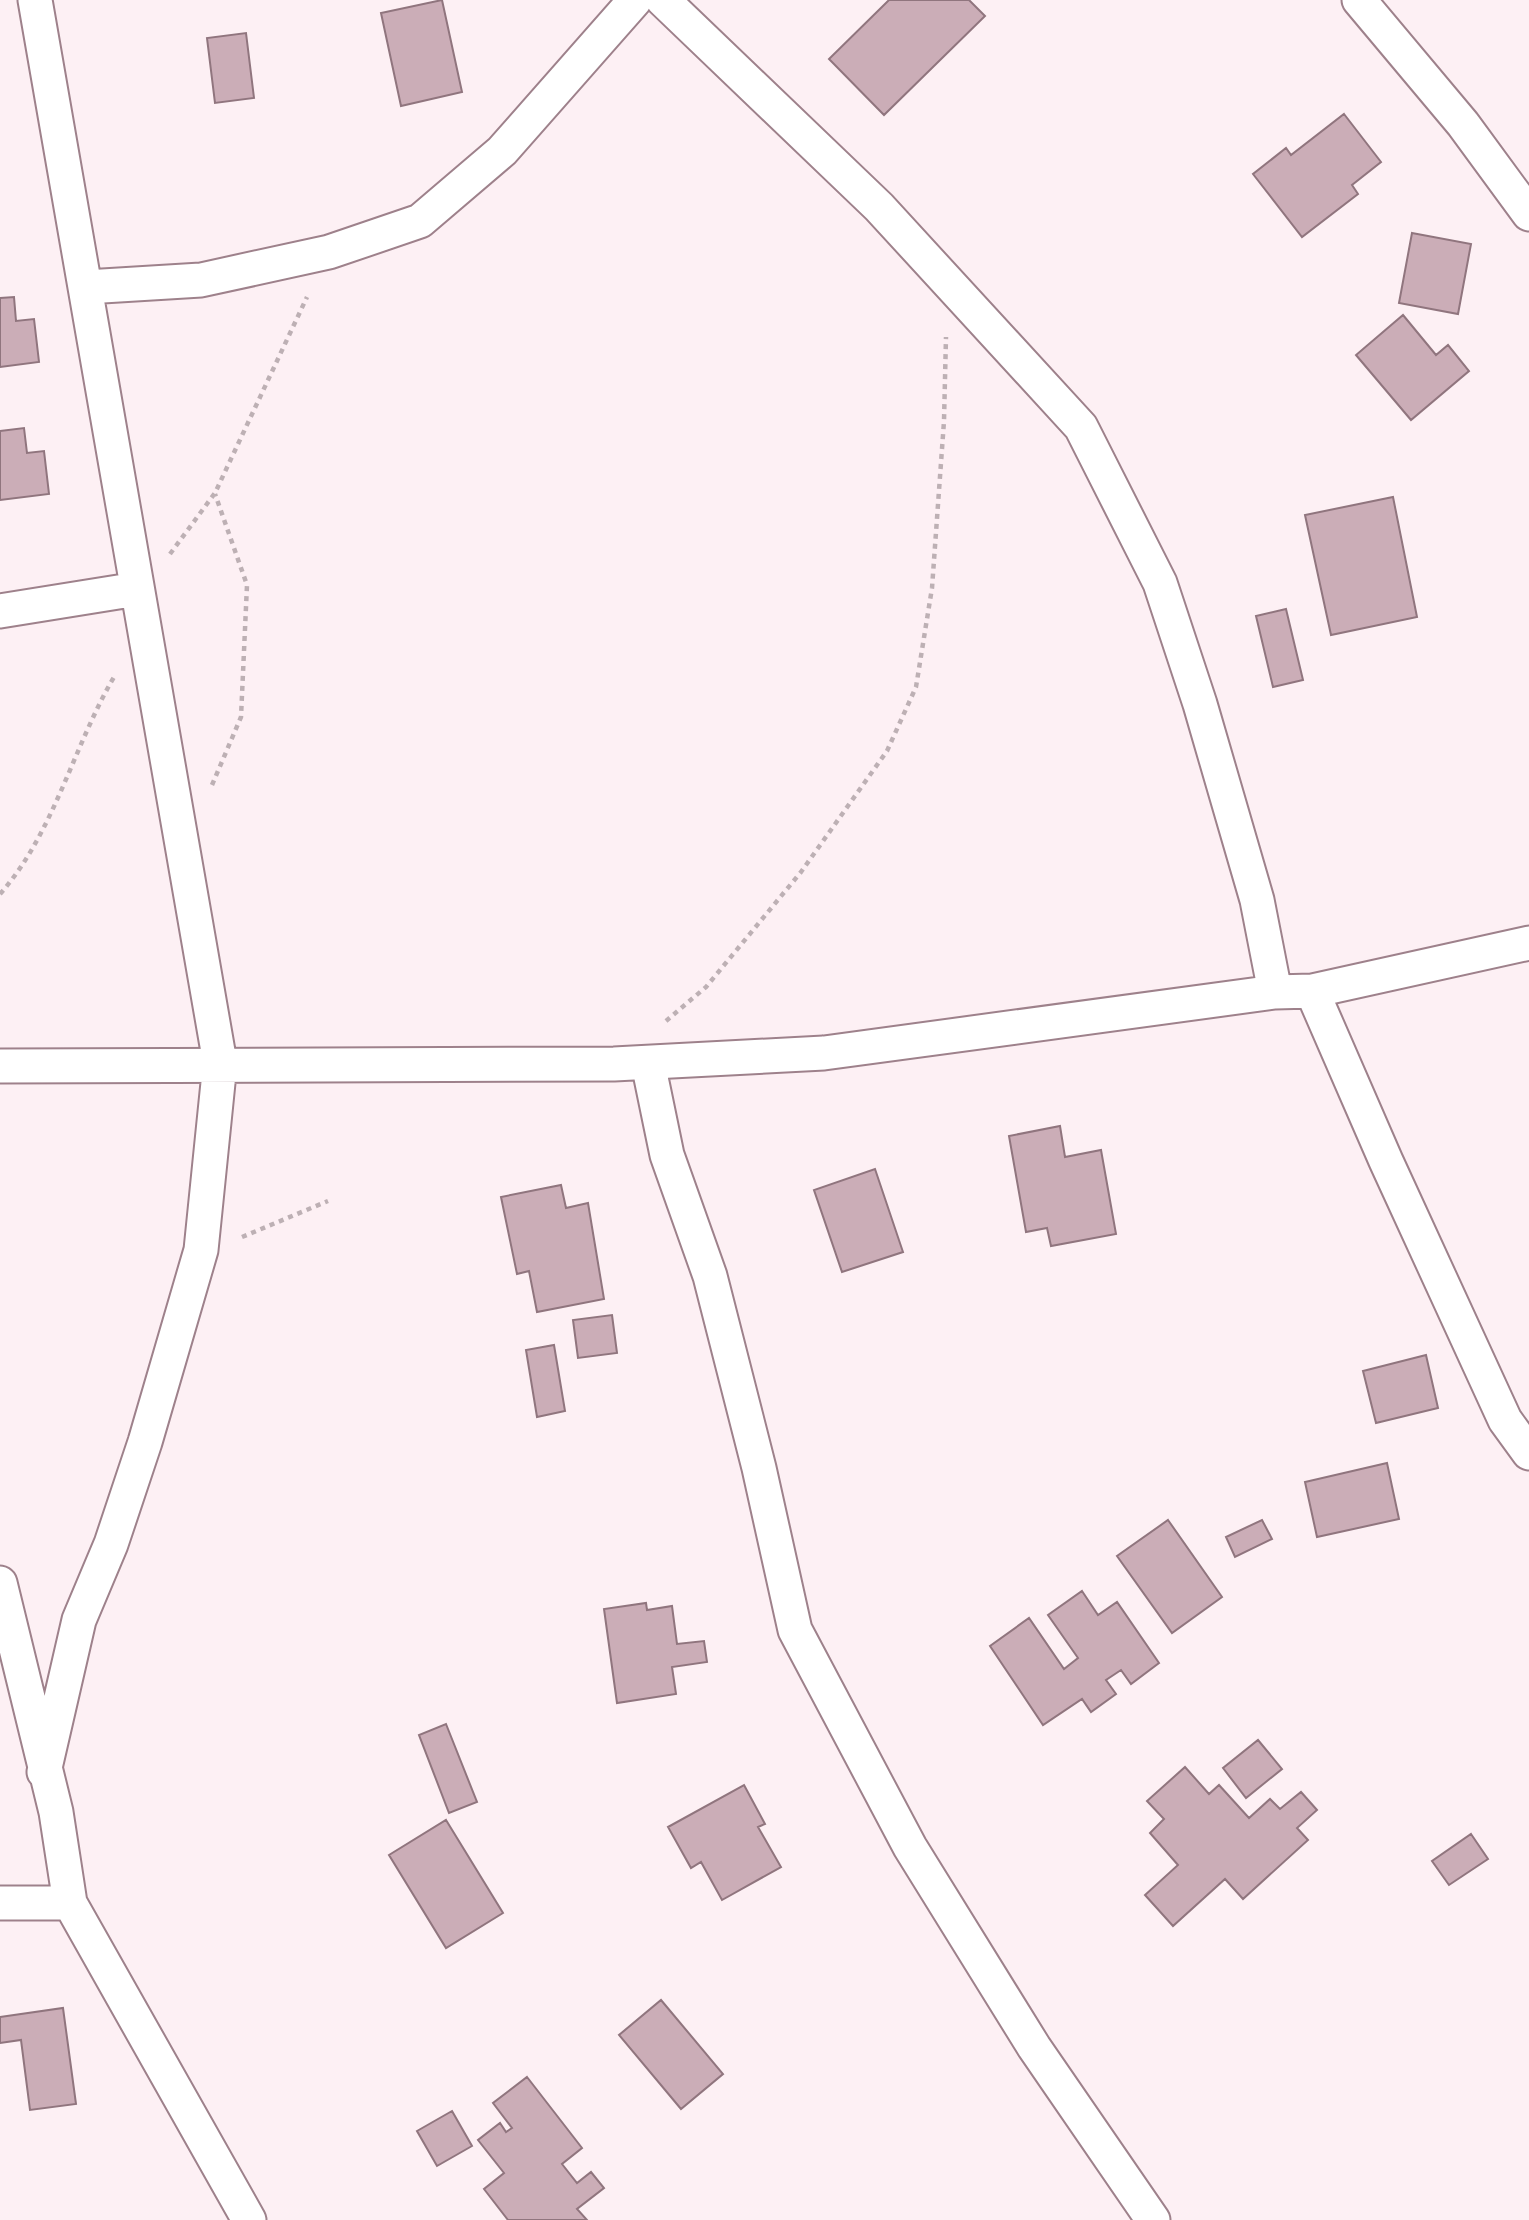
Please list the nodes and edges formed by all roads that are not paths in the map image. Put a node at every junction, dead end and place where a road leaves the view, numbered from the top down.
1 (35, 0) edge
2 (635, 0) edge
3 (663, 0) edge
4 (1359, 0) edge
5 (1529, 214) edge
6 (86, 287) junction
7 (140, 604) junction
8 (0, 611) edge
9 (1529, 943) edge
10 (1312, 991) junction
11 (1275, 992) junction
12 (220, 1063) junction
13 (648, 1063) junction
14 (0, 1066) edge
15 (1529, 1453) edge
16 (0, 1583) edge
17 (44, 1772) junction
18 (0, 1903) edge
19 (70, 1903) junction
20 (249, 2220) edge
21 (1153, 2220) edge

1 - 6 street
2 - 6 street
3 - 11 street
4 - 5 street
6 - 7 street
7 - 8 street
7 - 12 street
9 - 10 street
10 - 11 street
10 - 15 street
11 - 13 street
12 - 13 street
12 - 14 street
12 - 17 street
13 - 21 street
16 - 17 street
17 - 19 street
18 - 19 street
19 - 20 street

